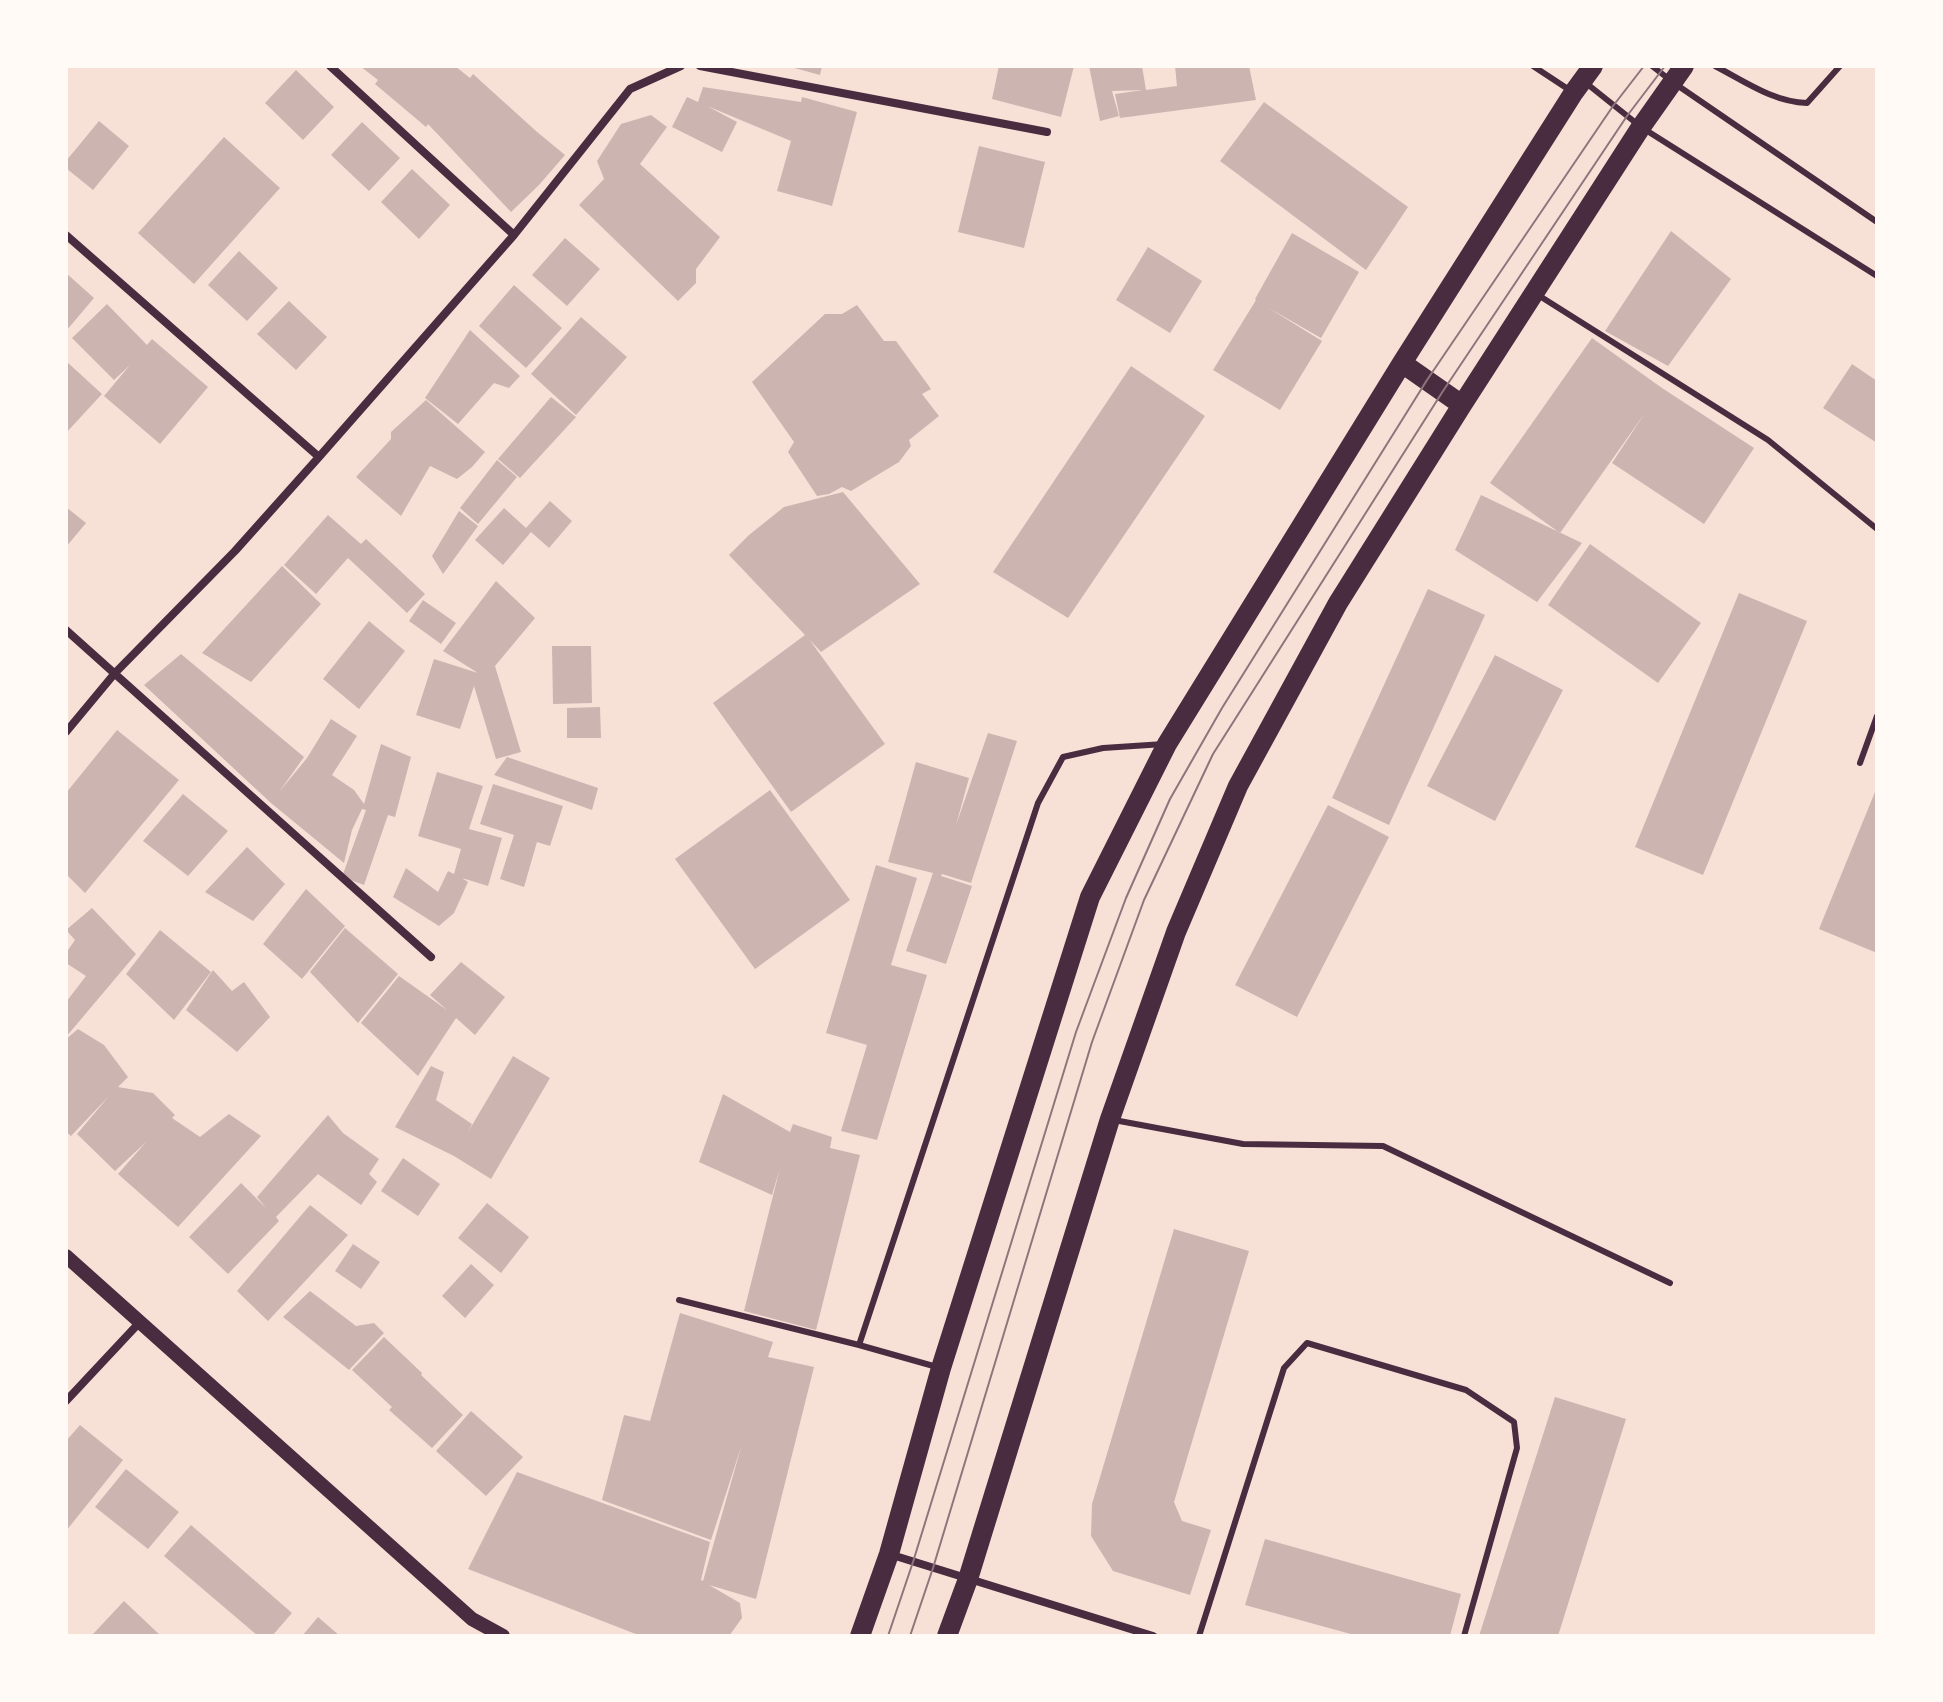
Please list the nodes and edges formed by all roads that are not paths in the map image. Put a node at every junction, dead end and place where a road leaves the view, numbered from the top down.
1 (330, 66) edge
2 (681, 66) edge
3 (700, 66) edge
4 (1533, 66) edge
5 (1652, 66) edge
6 (1715, 66) edge
7 (1840, 66) edge
8 (1679, 75) edge
9 (1583, 80) edge
10 (1641, 127) junction
11 (1047, 132) dead end
12 (1877, 222) edge
13 (66, 235) edge
14 (514, 235) junction
15 (1877, 276) edge
16 (1535, 293) junction
17 (1402, 363) junction
18 (1462, 405) junction
19 (319, 457) junction
20 (1877, 529) edge
21 (66, 630) edge
22 (115, 673) junction
23 (1877, 716) edge
24 (66, 732) edge
25 (1167, 744) junction
26 (1860, 763) dead end
27 (431, 957) dead end
28 (1110, 1119) junction
29 (66, 1256) edge
30 (1670, 1283) dead end
31 (679, 1300) dead end
32 (139, 1323) junction
33 (859, 1345) junction
34 (941, 1368) junction
35 (66, 1401) edge
36 (889, 1554) junction
37 (968, 1579) junction
38 (503, 1636) edge
39 (860, 1636) edge
40 (947, 1636) edge
41 (1153, 1636) edge
42 (1199, 1636) edge
43 (1464, 1636) edge

1 - 14 street
2 - 14 street
3 - 11 street
4 - 9 lane
5 - 8 lane
6 - 7 lane
8 - 10 main road
8 - 12 lane
9 - 10 lane
9 - 17 main road
10 - 15 lane
10 - 16 main road
13 - 19 street
14 - 19 street
16 - 18 main road
16 - 20 lane
17 - 18 main road
17 - 25 main road
18 - 28 main road
19 - 22 street
21 - 22 street
22 - 24 street
22 - 27 street
23 - 26 lane
25 - 33 lane
25 - 34 main road
28 - 30 lane
28 - 37 main road
29 - 32 street
31 - 33 lane
32 - 35 street
32 - 38 street
33 - 34 lane
34 - 36 main road
36 - 37 street
36 - 39 main road
37 - 40 main road
37 - 41 street
42 - 43 lane

